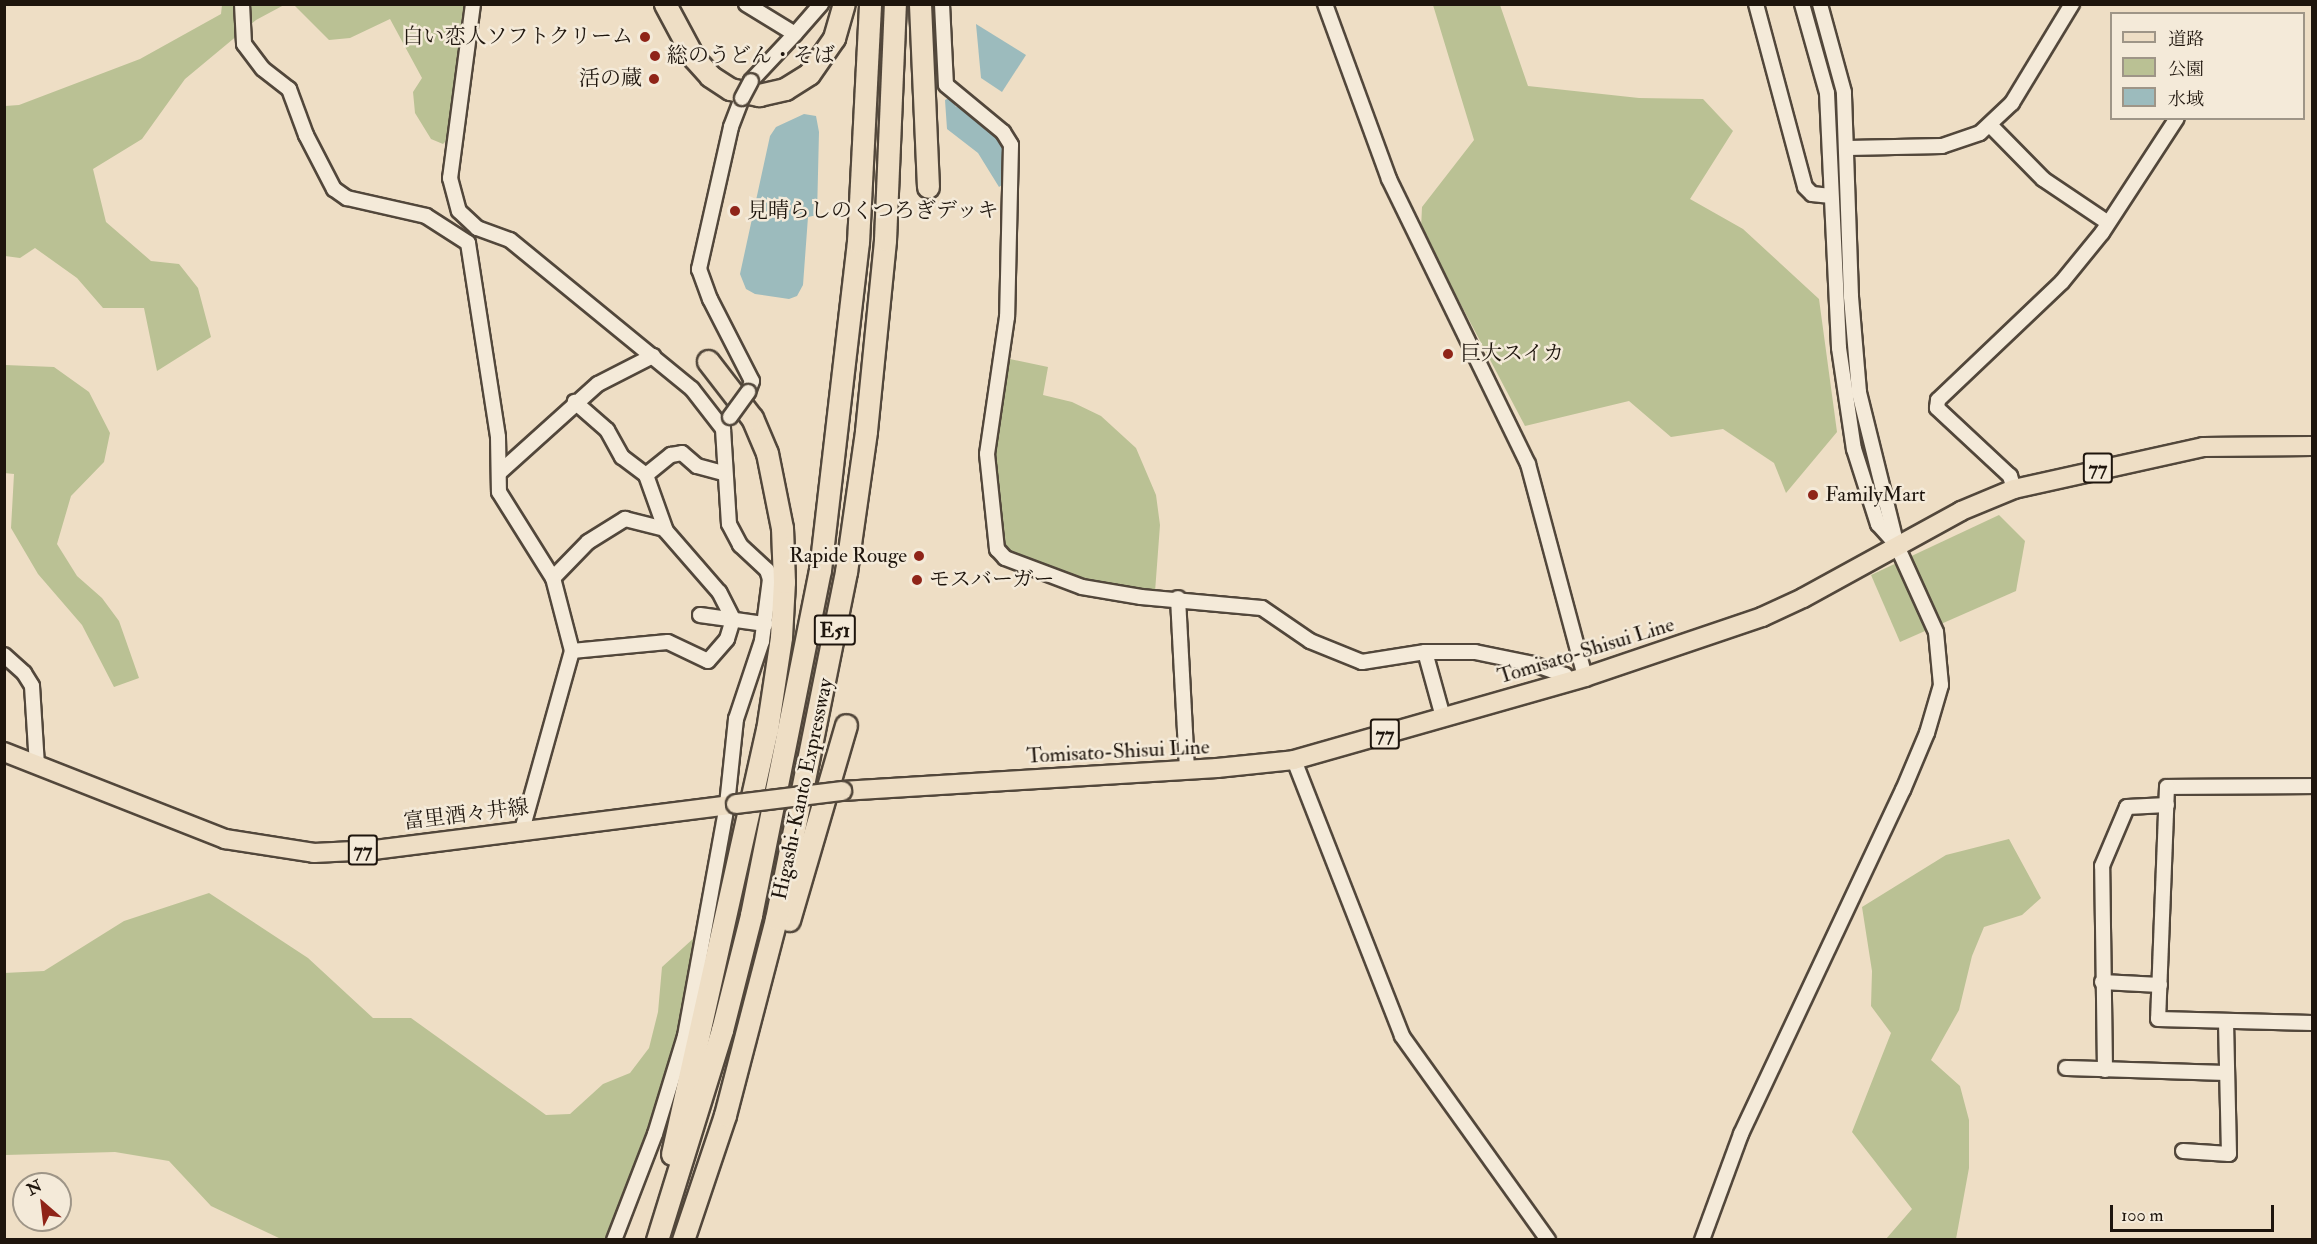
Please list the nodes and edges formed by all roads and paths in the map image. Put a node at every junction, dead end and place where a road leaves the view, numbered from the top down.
1 (242, 4) edge
2 (473, 4) edge
3 (665, 4) edge
4 (746, 4) edge
5 (821, 4) edge
6 (844, 4) edge
7 (870, 4) edge
8 (895, 4) edge
9 (920, 4) edge
10 (942, 4) edge
11 (1324, 4) edge
12 (1756, 4) edge
13 (1802, 4) edge
14 (1820, 4) edge
15 (2072, 4) edge
16 (795, 34) junction
17 (2176, 120) edge
18 (1991, 126) junction
19 (1848, 148) junction
20 (928, 187) dead end
21 (1832, 196) junction
22 (2107, 222) junction
23 (484, 231) junction
24 (468, 243) junction
25 (653, 356) junction
26 (708, 361) dead end
27 (574, 402) junction
28 (727, 423) junction
29 (2313, 446) edge
30 (499, 473) junction
31 (723, 473) junction
32 (646, 475) junction
33 (2014, 489) junction
34 (665, 529) junction
35 (1897, 546) junction
36 (553, 578) junction
37 (1178, 598) junction
38 (700, 615) dead end
39 (733, 619) junction
40 (765, 624) junction
41 (572, 651) junction
42 (1425, 652) junction
43 (4, 655) edge
44 (1577, 679) junction
45 (1443, 717) junction
46 (846, 725) dead end
47 (4, 752) edge
48 (1294, 760) junction
49 (37, 766) junction
50 (1186, 770) junction
51 (2313, 786) edge
52 (842, 791) joint
53 (731, 805) junction
54 (2167, 805) junction
55 (522, 830) junction
56 (2102, 982) junction
57 (2160, 986) junction
58 (2226, 1021) junction
59 (2313, 1023) edge
60 (746, 1036) junction
61 (2066, 1068) dead end
62 (2105, 1070) junction
63 (2227, 1073) junction
64 (2183, 1151) dead end
65 (614, 1239) edge
66 (656, 1239) edge
67 (683, 1239) edge
68 (1548, 1239) edge
69 (1702, 1239) edge

1 - 24 street
2 - 23 street
3 - 6 highway
4 - 16 street
5 - 16 street
7 - 66 highway, Higashi-Kanto Expressway / E51
8 - 60 highway, Higashi-Kanto Expressway / E51
9 - 20 highway
10 - 37 street
11 - 44 street
12 - 21 street
13 - 21 street
14 - 19 street
15 - 18 street
16 - 28 street, bridge
17 - 22 street
18 - 19 street
18 - 22 street
19 - 35 street
21 - 35 street
22 - 33 street
23 - 24 street
23 - 25 street
24 - 30 street
25 - 27 street
25 - 28 street
26 - 66 highway
27 - 30 street
27 - 32 street
28 - 31 street
29 - 33 main road, Tomisato-Shisui Line / 77
30 - 36 street
31 - 32 street
31 - 40 street
32 - 34 street
33 - 35 main road, Tomisato-Shisui Line / 77
34 - 36 street
34 - 39 street
35 - 44 main road, Tomisato-Shisui Line / 77
35 - 69 street
36 - 41 street
37 - 42 street
37 - 50 street
38 - 39 street
39 - 40 street
39 - 41 street
40 - 53 street
41 - 55 street
42 - 44 street
42 - 45 street
43 - 49 street
44 - 45 main road, Tomisato-Shisui Line / 77
45 - 48 main road, Tomisato-Shisui Line / 77
46 - 60 highway
47 - 49 main road, 富里酒々井線 / 77
48 - 50 main road, Tomisato-Shisui Line / 77
48 - 68 street
49 - 55 main road, 富里酒々井線 / 77
50 - 52 main road, Tomisato-Shisui Line / 77
51 - 54 street
52 - 53 main road, 富里酒々井線 / 77, bridge
53 - 55 main road, 富里酒々井線 / 77
53 - 65 street
54 - 56 street
54 - 57 street
56 - 57 street
56 - 62 street
57 - 58 street
58 - 59 street
58 - 63 street
60 - 67 highway, Higashi-Kanto Expressway / E51
61 - 62 street
62 - 63 street
63 - 64 street

